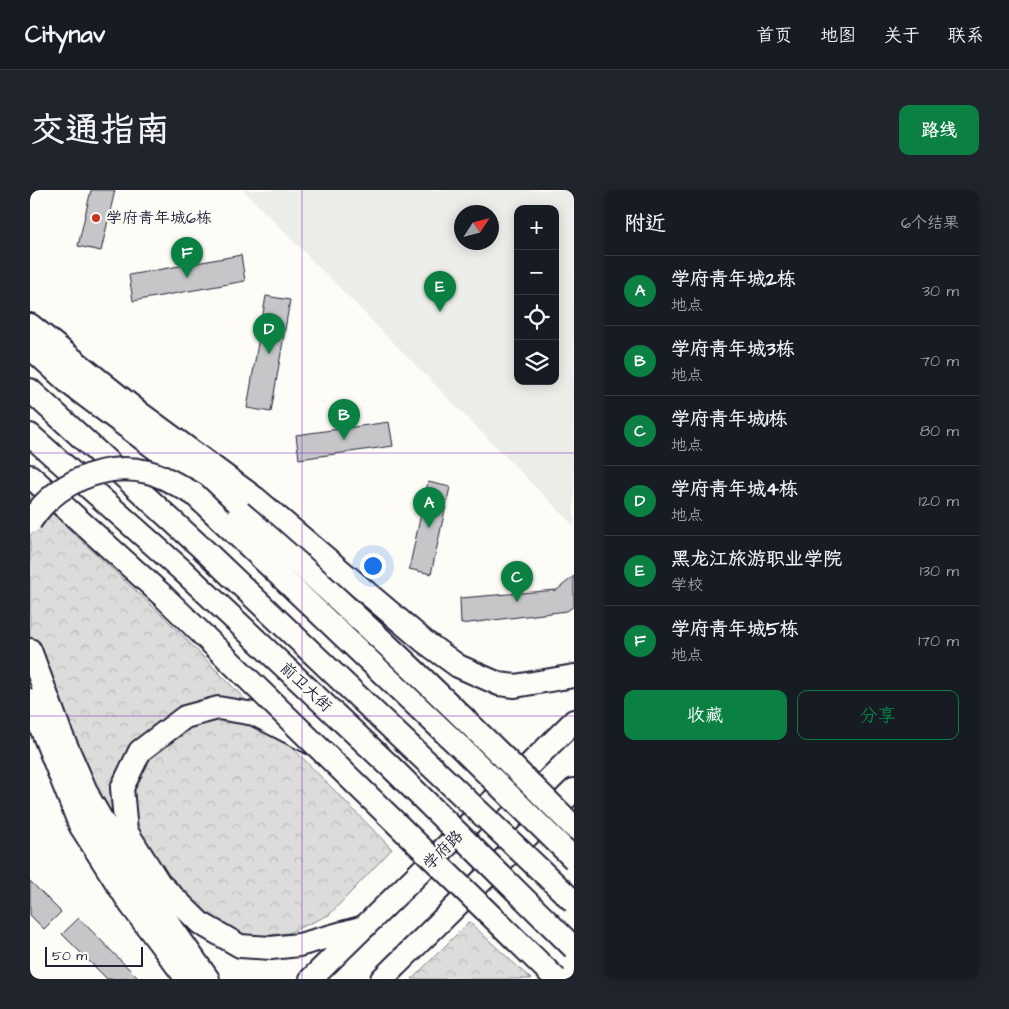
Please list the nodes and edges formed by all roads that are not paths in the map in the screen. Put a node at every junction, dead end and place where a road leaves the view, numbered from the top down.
1 (30, 324) edge
2 (30, 347) edge
3 (30, 390) edge
4 (30, 435) edge
5 (30, 476) edge
6 (30, 522) edge
7 (30, 650) edge
8 (574, 676) edge
9 (30, 700) edge
10 (574, 721) edge
11 (312, 744) junction
12 (574, 790) edge
13 (574, 827) edge
14 (574, 859) edge
15 (574, 902) edge
16 (364, 927) junction
17 (574, 948) edge
18 (394, 971) edge
19 (187, 979) edge
20 (208, 979) edge
21 (311, 979) edge
22 (382, 979) edge
23 (556, 979) edge

1 - 8 highway
2 - 13 highway, bridge
3 - 15 highway, 前卫大街, bridge
4 - 17 highway, 前卫大街, bridge
5 - 11 highway, bridge
6 - 14 highway, bridge
7 - 20 highway
9 - 19 highway
10 - 16 highway, 学府路
11 - 16 highway
11 - 23 highway, bridge
12 - 18 highway
16 - 21 highway, 学府路
18 - 22 highway

